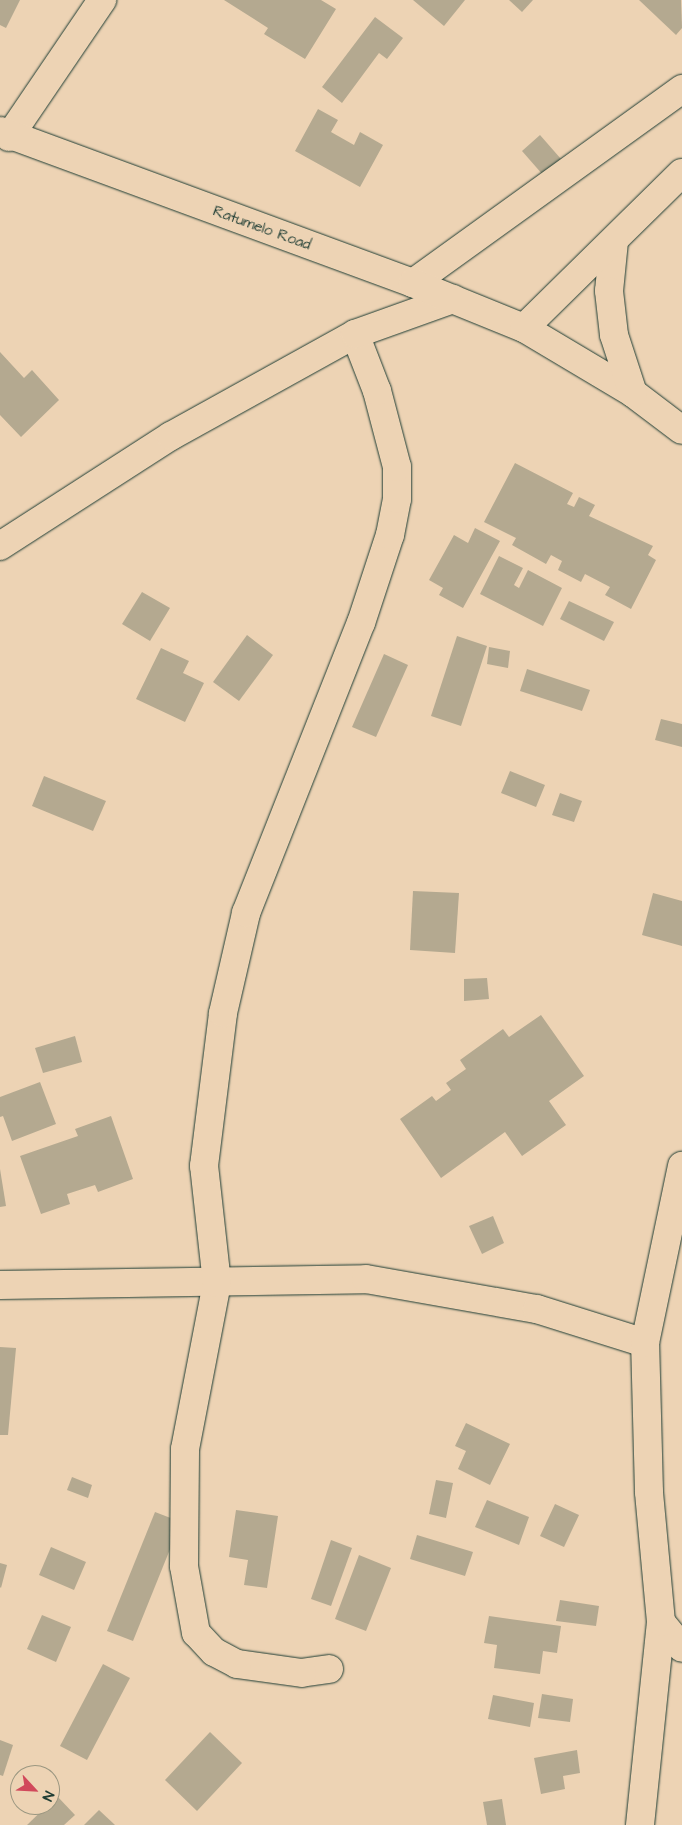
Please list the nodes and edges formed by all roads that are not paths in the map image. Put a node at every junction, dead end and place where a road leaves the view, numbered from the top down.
1 (102, 0) edge
2 (682, 89) edge
3 (3, 139) edge
4 (682, 174) edge
5 (614, 241) junction
6 (413, 283) junction
7 (453, 299) junction
8 (524, 328) junction
9 (355, 334) junction
10 (633, 393) junction
11 (682, 430) edge
12 (0, 546) edge
13 (682, 1166) edge
14 (217, 1283) junction
15 (0, 1285) edge
16 (645, 1343) junction
17 (660, 1622) junction
18 (682, 1648) edge
19 (329, 1669) dead end
20 (640, 1825) edge

1 - 3 street
2 - 6 street
3 - 6 street, Ratumelo Road
4 - 5 street
5 - 8 street
5 - 10 street
6 - 7 street, Ratumelo Road
7 - 8 street, Ratumelo Road
7 - 9 street
8 - 10 street, Ratumelo Road
9 - 12 street
9 - 14 street
10 - 11 street, Ratumelo Road
13 - 16 street
14 - 15 street
14 - 16 street
14 - 19 street
16 - 17 street
17 - 18 street
17 - 20 street

